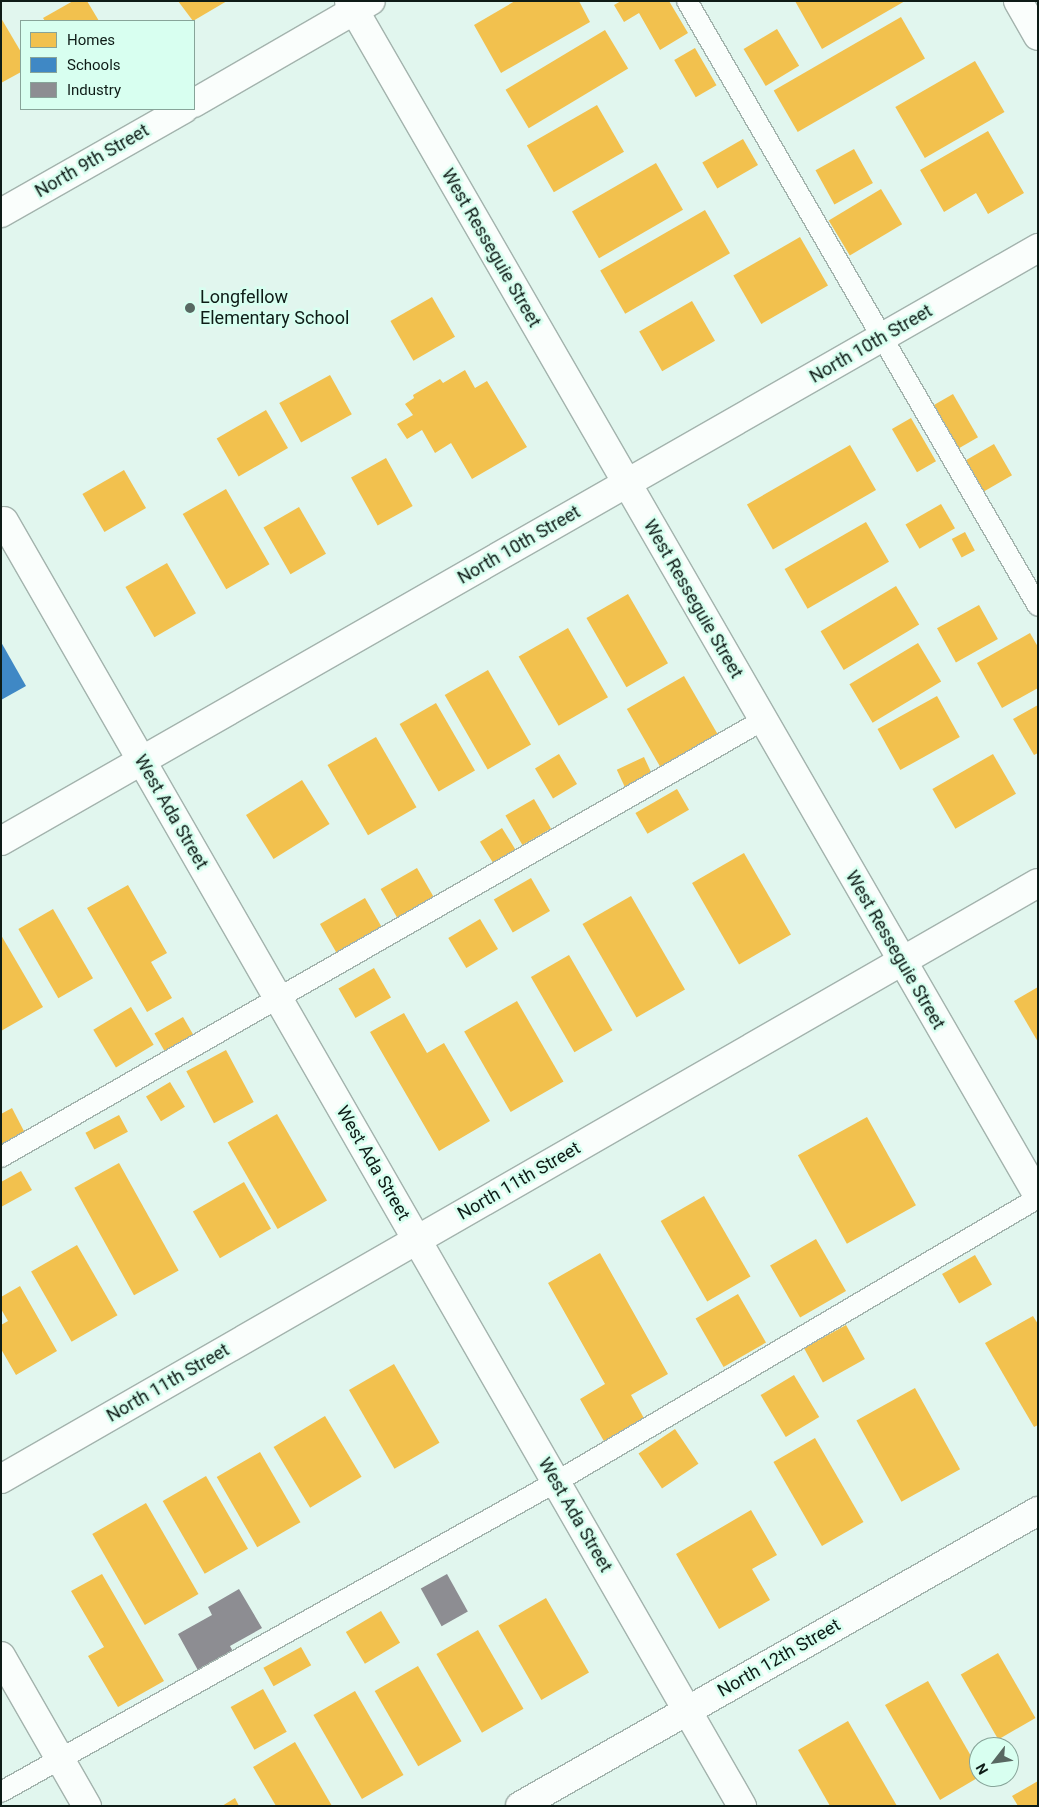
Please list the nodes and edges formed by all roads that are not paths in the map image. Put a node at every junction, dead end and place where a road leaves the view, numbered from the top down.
1 (687, 1) edge
2 (1018, 1) edge
3 (358, 4) edge
4 (1038, 36) edge
5 (195, 102) edge
6 (182, 110) edge
7 (1, 213) edge
8 (1038, 248) edge
9 (881, 338) junction
10 (626, 484) junction
11 (2, 522) edge
12 (1038, 606) edge
13 (763, 720) junction
14 (141, 761) junction
15 (1, 841) edge
16 (1038, 883) edge
17 (902, 961) junction
18 (278, 999) junction
19 (1, 1157) edge
20 (1038, 1197) edge
21 (416, 1240) junction
22 (1, 1479) edge
23 (556, 1482) junction
24 (1038, 1510) edge
25 (1, 1656) edge
26 (687, 1710) junction
27 (60, 1758) junction
28 (1, 1792) edge
29 (87, 1806) edge
30 (520, 1806) edge
31 (742, 1806) edge

1 - 9 lane
2 - 4 street
3 - 5 street
3 - 10 street, West Resseguie Street
6 - 7 street, North 9th Street
8 - 9 street, North 10th Street
9 - 10 street, North 10th Street
9 - 12 lane
10 - 13 street, West Resseguie Street
10 - 14 street, North 10th Street
11 - 14 street, West Ada Street
13 - 17 street, West Resseguie Street
13 - 18 lane
14 - 15 street, North 10th Street
14 - 18 street, West Ada Street
16 - 17 street, North 11th Street
17 - 20 street, West Resseguie Street
17 - 21 street, North 11th Street
18 - 19 lane
18 - 21 street, West Ada Street
20 - 23 lane
21 - 22 street, North 11th Street
21 - 23 street, West Ada Street
23 - 26 street, West Ada Street
23 - 27 lane
24 - 26 street, North 12th Street
25 - 27 street
26 - 30 street, North 12th Street
26 - 31 street, West Ada Street
27 - 28 lane
27 - 29 street

